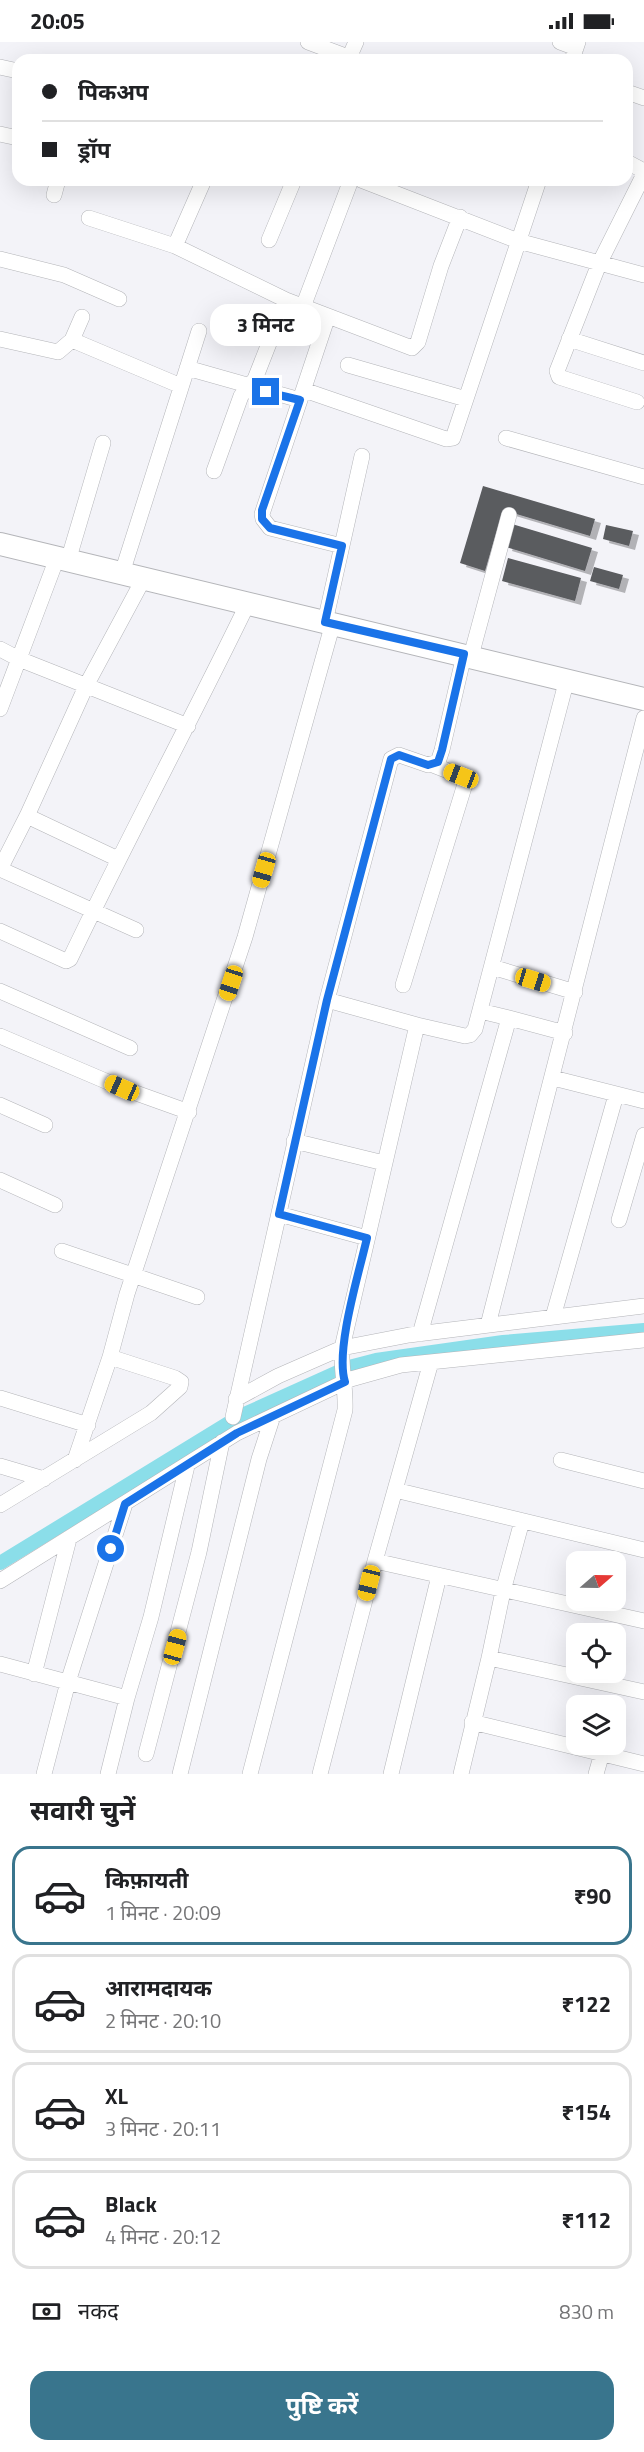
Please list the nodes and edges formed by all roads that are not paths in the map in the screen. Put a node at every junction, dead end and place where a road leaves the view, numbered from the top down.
1 (308, 42) edge
2 (560, 42) edge
3 (575, 50) edge
4 (338, 54) edge
5 (644, 172) edge
6 (201, 186) edge
7 (291, 186) edge
8 (349, 186) edge
9 (377, 186) edge
10 (537, 186) edge
11 (460, 217) junction
12 (89, 218) dead end
13 (268, 240) dead end
14 (518, 240) junction
15 (175, 246) junction
16 (0, 259) edge
17 (599, 264) junction
18 (644, 275) edge
19 (118, 299) dead end
20 (286, 300) junction
21 (303, 307) junction
22 (328, 316) junction
23 (82, 317) dead end
24 (199, 331) dead end
25 (0, 339) edge
26 (569, 339) junction
27 (72, 340) junction
28 (644, 363) edge
29 (348, 365) dead end
30 (187, 368) junction
31 (182, 386) junction
32 (248, 387) junction
33 (302, 395) junction
34 (466, 399) junction
35 (637, 402) dead end
36 (506, 438) dead end
37 (103, 443) dead end
38 (362, 456) dead end
39 (213, 471) dead end
40 (644, 477) edge
41 (509, 515) dead end
42 (0, 544) edge
43 (342, 546) junction
44 (62, 559) junction
45 (133, 576) junction
46 (248, 603) junction
47 (329, 622) junction
48 (0, 649) edge
49 (467, 655) junction
50 (19, 658) junction
51 (567, 679) junction
52 (87, 684) junction
53 (644, 699) edge
54 (0, 709) edge
55 (644, 718) edge
56 (188, 726) junction
57 (433, 765) junction
58 (27, 816) junction
59 (118, 859) junction
60 (0, 869) edge
61 (93, 912) junction
62 (136, 930) dead end
63 (0, 931) edge
64 (492, 967) junction
65 (403, 985) dead end
66 (0, 992) edge
67 (575, 992) junction
68 (327, 1000) junction
69 (480, 1011) junction
70 (509, 1018) junction
71 (417, 1026) junction
72 (565, 1033) junction
73 (0, 1036) edge
74 (130, 1047) dead end
75 (553, 1078) junction
76 (615, 1095) junction
77 (644, 1101) edge
78 (0, 1105) edge
79 (189, 1112) junction
80 (45, 1125) dead end
81 (644, 1135) edge
82 (294, 1142) junction
83 (384, 1163) junction
84 (0, 1180) edge
85 (55, 1205) dead end
86 (279, 1214) junction
87 (619, 1220) dead end
88 (367, 1238) junction
89 (62, 1251) dead end
90 (134, 1276) junction
91 (197, 1297) dead end
92 (644, 1306) edge
93 (553, 1317) junction
94 (488, 1325) junction
95 (420, 1334) junction
96 (644, 1340) edge
97 (342, 1348) junction
98 (110, 1357) junction
99 (431, 1362) junction
100 (345, 1382) junction
101 (0, 1398) edge
102 (236, 1399) junction
103 (273, 1416) junction
104 (88, 1425) junction
105 (235, 1427) junction
106 (222, 1442) junction
107 (75, 1460) junction
108 (561, 1460) dead end
109 (0, 1466) edge
110 (187, 1466) junction
111 (643, 1478) edge
112 (44, 1479) junction
113 (395, 1490) junction
114 (125, 1504) junction
115 (0, 1505) edge
116 (522, 1521) junction
117 (69, 1539) junction
118 (644, 1550) edge
119 (375, 1561) junction
120 (439, 1576) junction
121 (0, 1581) edge
122 (503, 1591) junction
123 (644, 1621) edge
124 (489, 1658) junction
125 (1, 1669) edge
126 (34, 1674) junction
127 (68, 1682) junction
128 (644, 1692) edge
129 (127, 1698) junction
130 (472, 1722) junction
131 (566, 1744) edge
132 (146, 1754) dead end
133 (601, 1755) edge
134 (610, 1755) edge
135 (644, 1764) edge
136 (44, 1774) edge
137 (108, 1774) edge
138 (180, 1774) edge
139 (250, 1774) edge
140 (320, 1774) edge
141 (391, 1774) edge
142 (460, 1774) edge
143 (596, 1774) edge

1 - 4 street
2 - 3 street
5 - 17 street
6 - 15 street
7 - 13 street
8 - 21 street
9 - 11 street
10 - 14 street
11 - 14 street
11 - 22 street
12 - 15 street
14 - 17 street
14 - 34 street
15 - 20 street
16 - 19 street
17 - 18 street
17 - 26 street
20 - 21 street
20 - 32 street
21 - 22 street
22 - 33 street
23 - 27 street
24 - 30 street
25 - 27 street
26 - 28 street
26 - 35 street
27 - 31 street
29 - 34 street
30 - 31 street
30 - 32 street
31 - 45 street
32 - 33 street
32 - 39 street
33 - 34 street
33 - 43 street
36 - 40 street
37 - 44 street
38 - 43 street
41 - 49 street
42 - 44 main road
43 - 47 street
44 - 45 main road
44 - 50 street
45 - 46 main road
45 - 52 street
46 - 47 main road
46 - 56 street
47 - 49 main road
47 - 79 street
48 - 50 street
49 - 51 main road
49 - 57 street
50 - 52 street
50 - 54 street
51 - 53 main road
51 - 64 street
52 - 56 street
52 - 58 street
55 - 67 street
56 - 59 street
57 - 65 street
57 - 68 street
58 - 59 street
58 - 60 street
59 - 61 street
60 - 61 street
61 - 62 street
61 - 63 street
64 - 67 street
64 - 69 street
66 - 74 street
67 - 72 street
68 - 71 street
68 - 82 street
69 - 70 street
69 - 71 street
70 - 72 street
70 - 95 street
71 - 83 street
72 - 75 street
73 - 79 street
75 - 76 street
75 - 94 street
76 - 77 street
76 - 93 street
78 - 80 street
79 - 90 street
81 - 87 street
82 - 83 street
82 - 86 street
83 - 88 street
84 - 85 street
86 - 88 street
86 - 102 street
88 - 97 street
89 - 90 street
90 - 91 street
90 - 98 street
92 - 93 street
93 - 94 street
94 - 95 street
95 - 97 street
96 - 99 street
97 - 100 street
97 - 102 street
98 - 104 street
98 - 107 street
99 - 100 street
99 - 113 street
100 - 103 street
100 - 139 street
101 - 104 street
102 - 105 street
103 - 105 street
103 - 138 street
104 - 107 street
105 - 106 street
106 - 110 street
106 - 132 street
107 - 112 street
108 - 111 street
109 - 112 street
110 - 114 street
110 - 129 street
112 - 115 street
113 - 116 street
113 - 119 street
114 - 117 street
114 - 127 street
116 - 118 street
116 - 122 street
117 - 121 street
117 - 126 street
119 - 120 street
119 - 140 street
120 - 122 street
120 - 141 street
122 - 123 street
122 - 124 street
124 - 128 street
124 - 130 street
125 - 126 street
126 - 127 street
127 - 129 street
127 - 136 street
129 - 137 street
130 - 131 street
130 - 142 street
133 - 143 street
134 - 135 street

